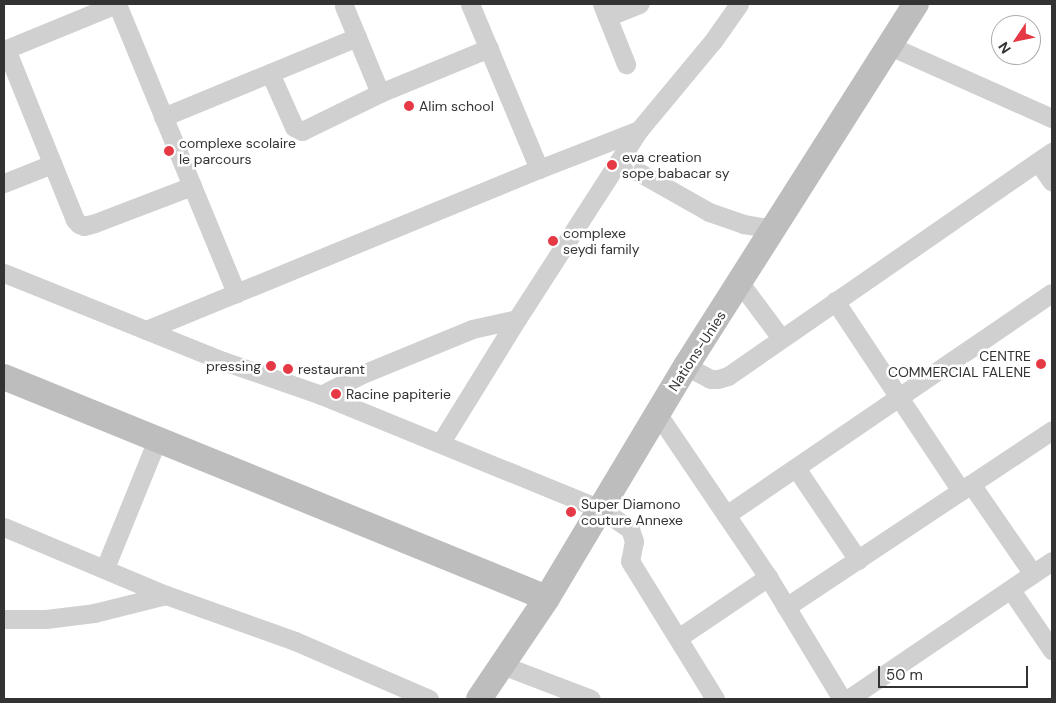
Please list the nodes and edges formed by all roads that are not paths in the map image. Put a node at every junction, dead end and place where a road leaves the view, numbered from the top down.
1 (116, 4) edge
2 (470, 4) edge
3 (640, 4) edge
4 (739, 4) edge
5 (916, 4) edge
6 (344, 6) dead end
7 (605, 10) edge
8 (357, 37) junction
9 (890, 46) junction
10 (489, 48) junction
11 (5, 49) edge
12 (626, 64) dead end
13 (270, 73) junction
14 (380, 93) junction
15 (1048, 111) edge
16 (163, 117) junction
17 (639, 130) junction
18 (1045, 157) edge
19 (618, 161) junction
20 (52, 164) junction
21 (538, 168) junction
22 (1052, 182) edge
23 (4, 183) edge
24 (192, 186) junction
25 (774, 229) junction
26 (4, 273) edge
27 (740, 283) junction
28 (236, 293) junction
29 (1052, 294) edge
30 (835, 301) junction
31 (516, 319) junction
32 (146, 330) junction
33 (781, 338) junction
34 (686, 366) junction
35 (4, 377) edge
36 (322, 395) junction
37 (899, 397) junction
38 (657, 413) junction
39 (1052, 430) edge
40 (156, 440) junction
41 (441, 442) junction
42 (796, 468) junction
43 (966, 488) junction
44 (600, 509) junction
45 (726, 515) junction
46 (4, 527) edge
47 (858, 560) junction
48 (1052, 561) edge
49 (104, 568) junction
50 (1033, 574) junction
51 (768, 577) junction
52 (1011, 590) junction
53 (166, 595) junction
54 (547, 598) junction
55 (786, 608) junction
56 (4, 619) edge
57 (678, 638) junction
58 (1052, 650) edge
59 (502, 665) junction
60 (421, 698) edge
61 (479, 699) edge
62 (591, 699) edge
63 (715, 699) edge
64 (842, 699) edge
65 (848, 699) edge

1 - 11 street
1 - 16 street
2 - 10 street
3 - 7 street
4 - 17 street
5 - 9 main road, Nations-Unies
6 - 8 street
7 - 12 street
8 - 13 street
8 - 14 street
9 - 15 street
9 - 25 main road, Nations-Unies
10 - 14 street
10 - 21 street
11 - 20 street
13 - 14 street
13 - 16 street
16 - 24 street
17 - 19 street
17 - 21 street
18 - 22 street
18 - 30 street
19 - 25 street
19 - 31 street
20 - 23 street
20 - 24 street
21 - 28 street
24 - 28 street
25 - 27 main road, Nations-Unies
26 - 32 street
27 - 33 street
27 - 34 main road, Nations-Unies
28 - 32 street
29 - 37 street
30 - 33 street
30 - 37 street
31 - 36 street
31 - 41 street
32 - 36 street
33 - 34 street
34 - 38 main road, Nations-Unies
35 - 40 main road
36 - 41 street
37 - 42 street
37 - 43 street
38 - 44 main road, Nations-Unies
38 - 45 street
39 - 43 street
40 - 49 street
40 - 54 main road
41 - 44 street
42 - 45 street
42 - 47 street
43 - 47 street
43 - 50 street
44 - 54 main road, Nations-Unies
44 - 57 street
45 - 51 street
46 - 49 street
47 - 55 street
48 - 50 street
49 - 53 street
50 - 52 street
51 - 55 street
51 - 57 street
52 - 58 street
52 - 65 street
53 - 56 street
53 - 60 street
54 - 59 main road, Nations-Unies
55 - 64 street
57 - 63 street
59 - 61 main road, Nations-Unies
59 - 62 street

